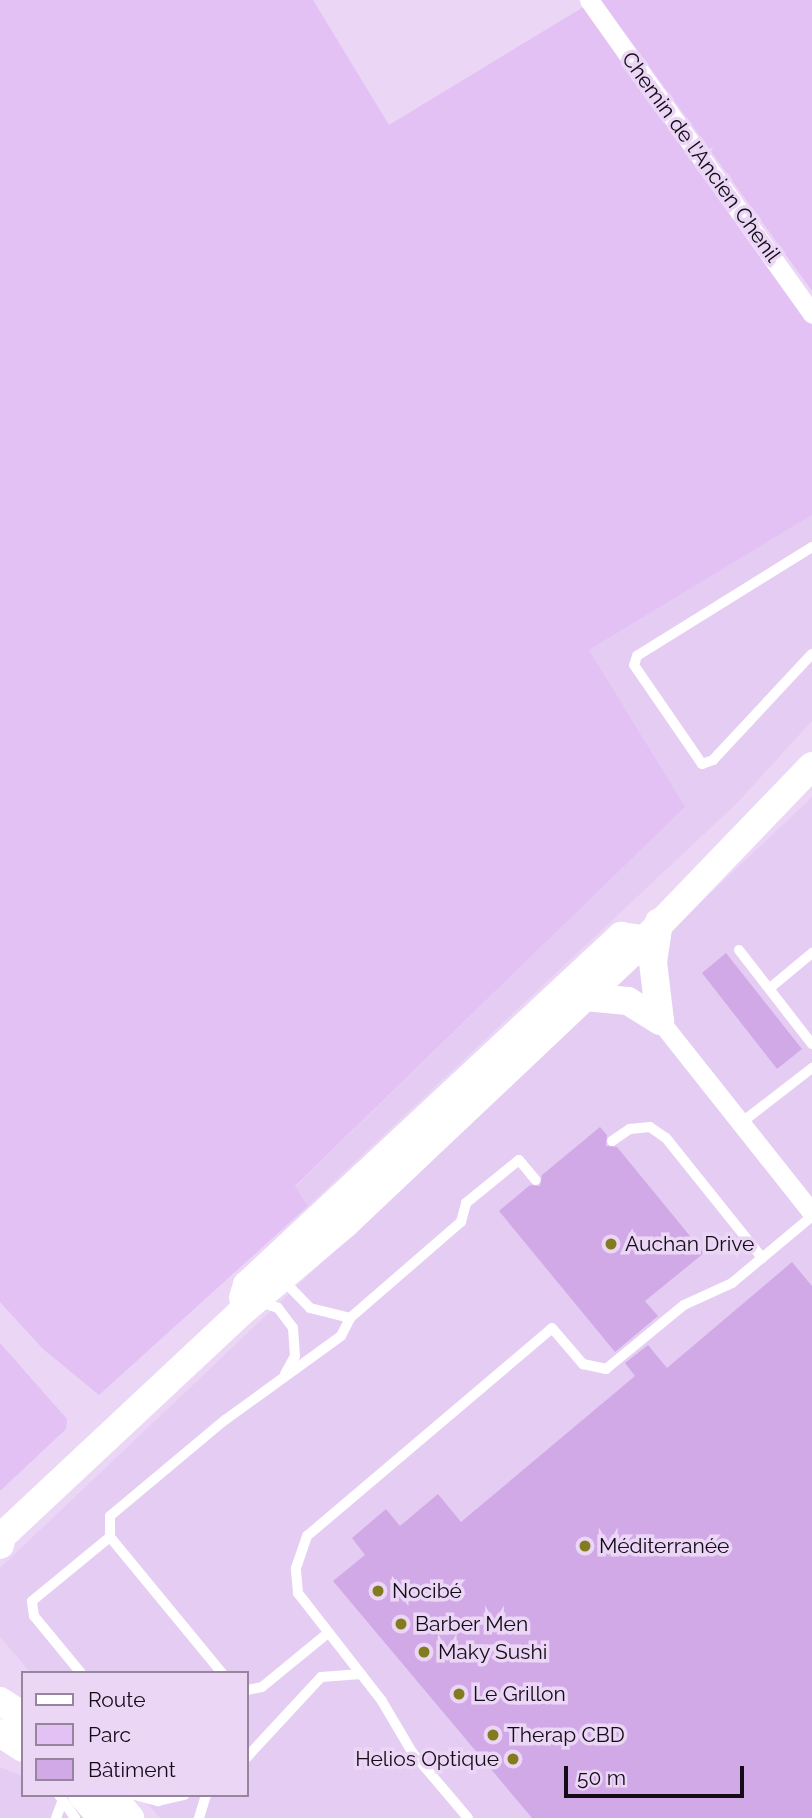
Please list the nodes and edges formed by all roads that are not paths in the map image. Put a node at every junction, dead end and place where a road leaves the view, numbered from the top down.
1 (589, 0) edge
2 (812, 314) edge
3 (812, 547) edge
4 (812, 654) edge
5 (812, 766) edge
6 (644, 938) junction
7 (739, 950) dead end
8 (812, 953) edge
9 (770, 988) junction
10 (584, 998) junction
11 (652, 1014) junction
12 (812, 1045) edge
13 (812, 1068) edge
14 (741, 1123) junction
15 (612, 1140) dead end
16 (536, 1181) dead end
17 (809, 1204) edge
18 (762, 1258) junction
19 (283, 1280) junction
20 (247, 1300) junction
21 (350, 1318) junction
22 (285, 1374) junction
23 (110, 1537) junction
24 (1, 1539) edge
25 (328, 1633) junction
26 (78, 1671) edge
27 (220, 1671) edge
28 (361, 1674) junction
29 (248, 1690) edge
30 (0, 1701) edge
31 (21, 1715) edge
32 (0, 1733) edge
33 (21, 1747) edge
34 (248, 1757) edge
35 (113, 1797) edge
36 (143, 1797) edge
37 (175, 1797) edge
38 (205, 1797) edge
39 (68, 1798) edge
40 (56, 1818) edge
41 (75, 1818) edge
42 (102, 1818) edge
43 (130, 1818) edge
44 (199, 1818) edge
45 (468, 1818) edge

1 - 2 street, Chemin de l'Ancien Chenil
3 - 4 lane
5 - 6 street
6 - 10 street
6 - 11 street
6 - 11 street
6 - 20 street
7 - 9 lane
8 - 9 lane
9 - 12 lane
10 - 11 street
10 - 19 street
11 - 14 street
13 - 14 lane
14 - 17 street
15 - 18 lane
16 - 21 lane
17 - 18 lane
18 - 25 lane
19 - 20 street
19 - 21 lane
20 - 22 lane
20 - 24 street
21 - 22 lane
22 - 23 lane
23 - 26 lane
23 - 27 lane
25 - 28 lane
25 - 29 lane
28 - 34 lane
28 - 45 lane
30 - 31 street
32 - 33 street
35 - 43 street
36 - 37 lane
38 - 44 lane
39 - 40 lane
39 - 41 lane
39 - 42 street

